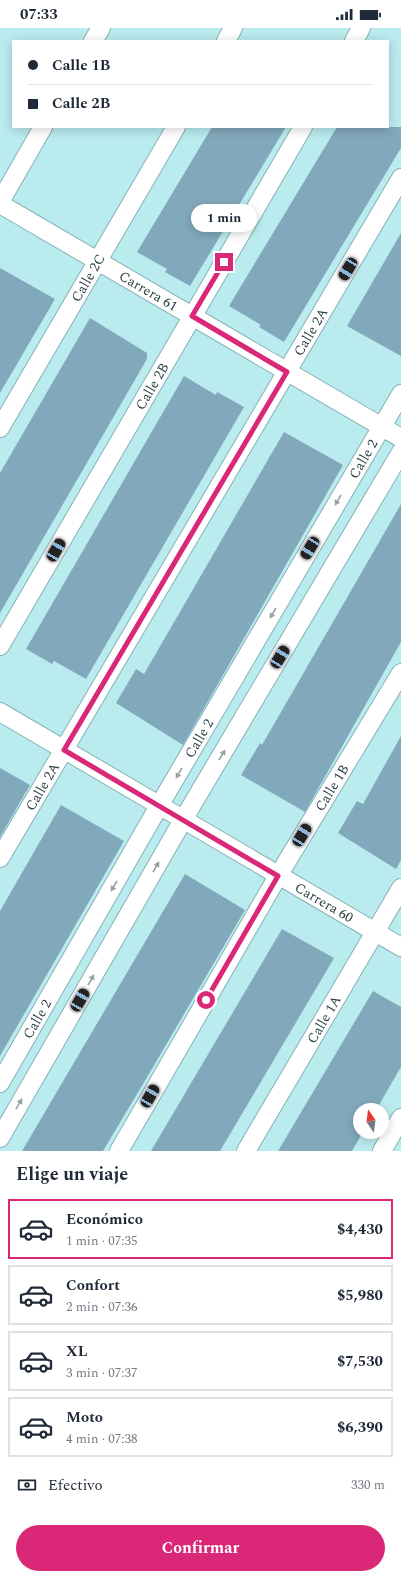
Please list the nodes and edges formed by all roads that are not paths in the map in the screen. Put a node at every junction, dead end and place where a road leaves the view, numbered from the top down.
1 (101, 28) edge
2 (233, 28) edge
3 (361, 28) edge
4 (94, 40) edge
5 (227, 40) edge
6 (355, 40) edge
7 (42, 128) edge
8 (175, 128) edge
9 (302, 128) edge
10 (401, 178) edge
11 (0, 203) edge
12 (97, 261) junction
13 (192, 316) junction
14 (287, 372) junction
15 (401, 394) edge
16 (382, 427) junction
17 (0, 428) edge
18 (401, 438) edge
19 (401, 452) edge
20 (0, 646) edge
21 (401, 673) edge
22 (0, 712) edge
23 (64, 750) junction
24 (160, 806) junction
25 (183, 820) junction
26 (0, 858) edge
27 (278, 876) junction
28 (401, 888) edge
29 (374, 932) junction
30 (401, 947) edge
31 (0, 1083) edge
32 (401, 1118) edge
33 (0, 1138) edge
34 (119, 1151) edge
35 (246, 1151) edge
36 (382, 1151) edge

1 - 4 street
2 - 5 street
3 - 6 street
7 - 11 street
8 - 12 street, Calle 2C
9 - 13 street, Calle 2B
10 - 14 street, Calle 2A
11 - 12 street, Carrera 61
12 - 13 street, Carrera 61
12 - 17 street, Calle 2C
13 - 14 street, Carrera 61
13 - 20 street, Calle 2B
14 - 16 street, Carrera 61
14 - 23 street, Calle 2A
15 - 16 street, Calle 2
16 - 18 street, Carrera 61
16 -> 24 street, Calle 2
25 -> 19 street, Calle 2
21 - 27 street, Calle 1B
22 - 23 street, Carrera 60
23 - 24 street, Carrera 60
23 - 26 street, Calle 2A
24 - 25 street, Carrera 60
24 -> 31 street, Calle 2
25 - 27 street, Carrera 60
33 -> 25 street, Calle 2
27 - 29 street, Carrera 60
27 - 34 street, Calle 1B
28 - 29 street, Calle 1A
29 - 30 street, Carrera 60
29 - 35 street, Calle 1A
32 - 36 street

